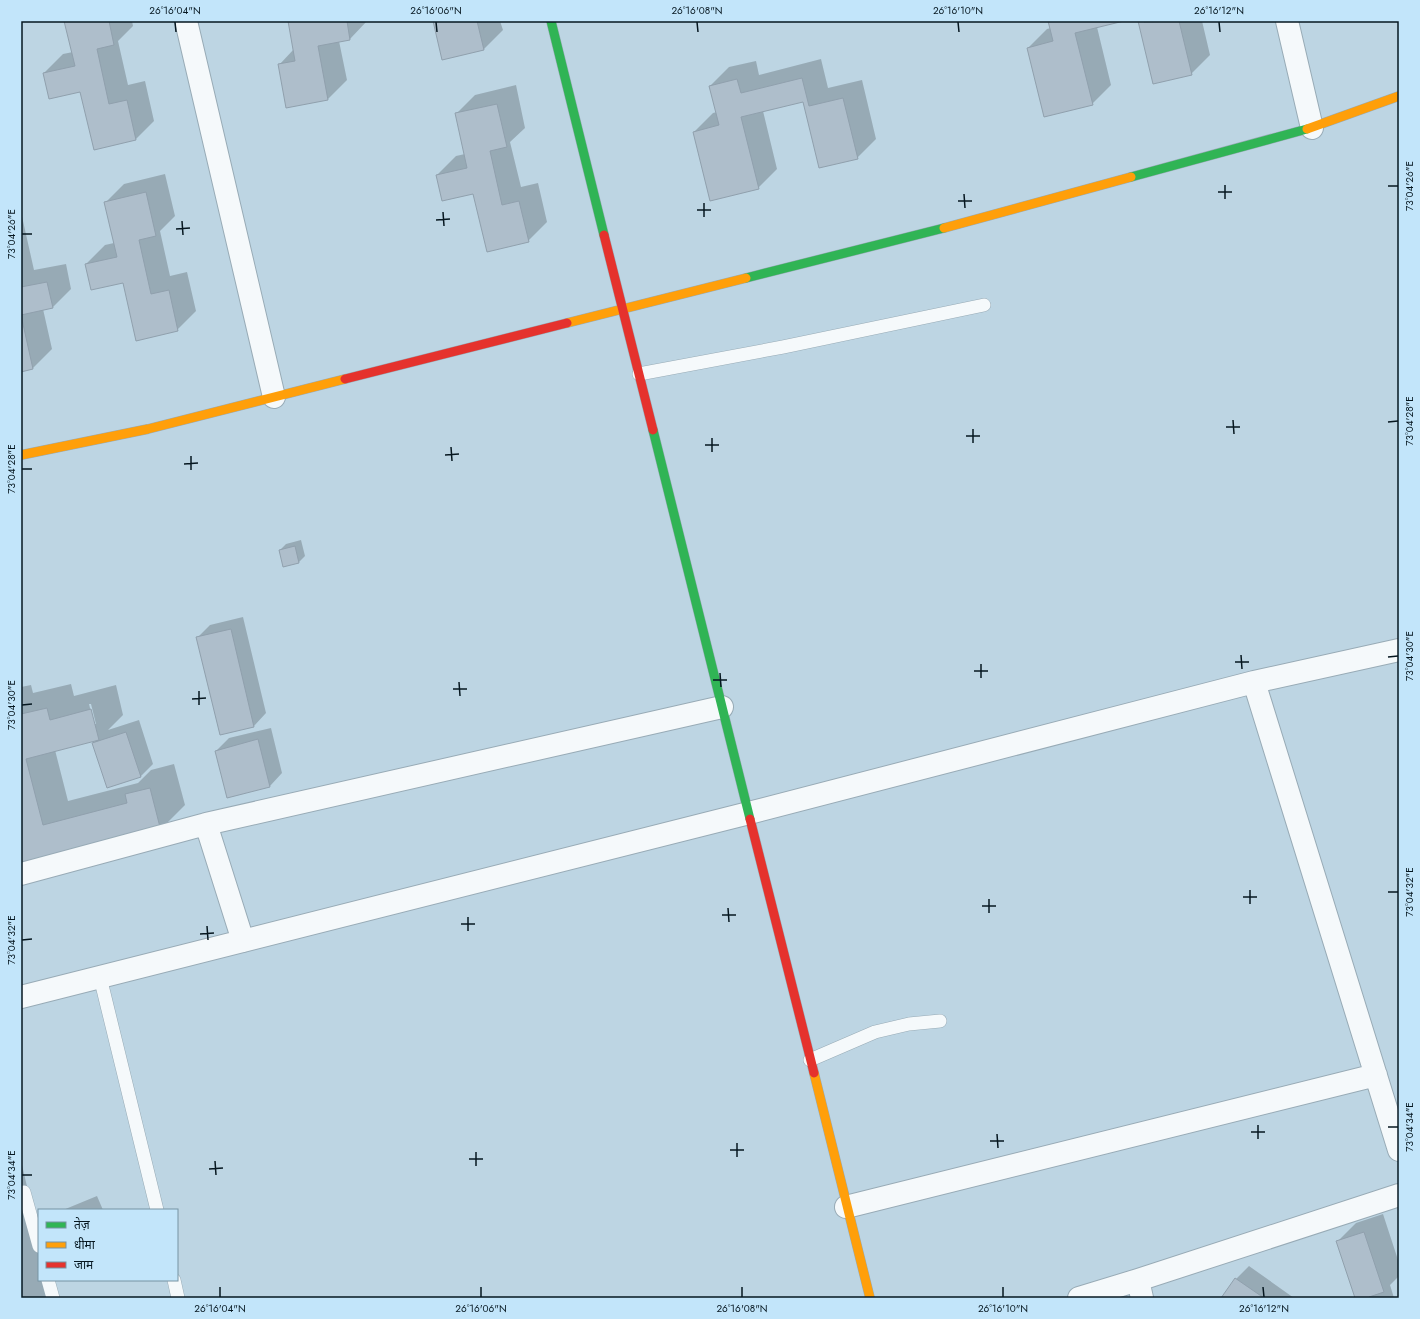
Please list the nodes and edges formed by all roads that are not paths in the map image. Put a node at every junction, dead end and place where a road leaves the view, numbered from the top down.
1 (186, 21) edge
2 (551, 21) edge
3 (1287, 21) edge
4 (1399, 96) edge
5 (1312, 128) junction
6 (984, 306) dead end
7 (623, 309) junction
8 (639, 374) junction
9 (274, 397) junction
10 (21, 455) edge
11 (1399, 650) edge
12 (1254, 682) junction
13 (722, 707) junction
14 (749, 813) junction
15 (206, 824) junction
16 (21, 874) edge
17 (243, 941) junction
18 (100, 977) junction
19 (21, 997) edge
20 (940, 1021) dead end
21 (810, 1060) junction
22 (1376, 1075) junction
23 (1399, 1150) edge
24 (24, 1192) dead end
25 (1399, 1195) edge
26 (846, 1207) junction
27 (157, 1209) edge
28 (38, 1242) edge
29 (48, 1281) edge
30 (174, 1281) edge
31 (1140, 1289) edge
32 (53, 1298) edge
33 (178, 1298) edge
34 (870, 1298) edge
35 (1078, 1298) edge

1 - 9 street
2 - 7 street
3 - 5 street
4 - 5 street
5 - 7 street
6 - 8 lane
7 - 8 street
7 - 9 street
8 - 13 street
9 - 10 street
11 - 12 street
12 - 14 street
12 - 22 street
13 - 14 street
13 - 15 street
14 - 17 street
14 - 21 street
15 - 16 street
15 - 17 street
17 - 18 street
18 - 19 street
18 - 27 lane
20 - 21 lane
21 - 26 street
22 - 23 street
22 - 26 street
24 - 28 lane
25 - 31 street
26 - 34 street
29 - 32 lane
30 - 33 lane
31 - 35 street

